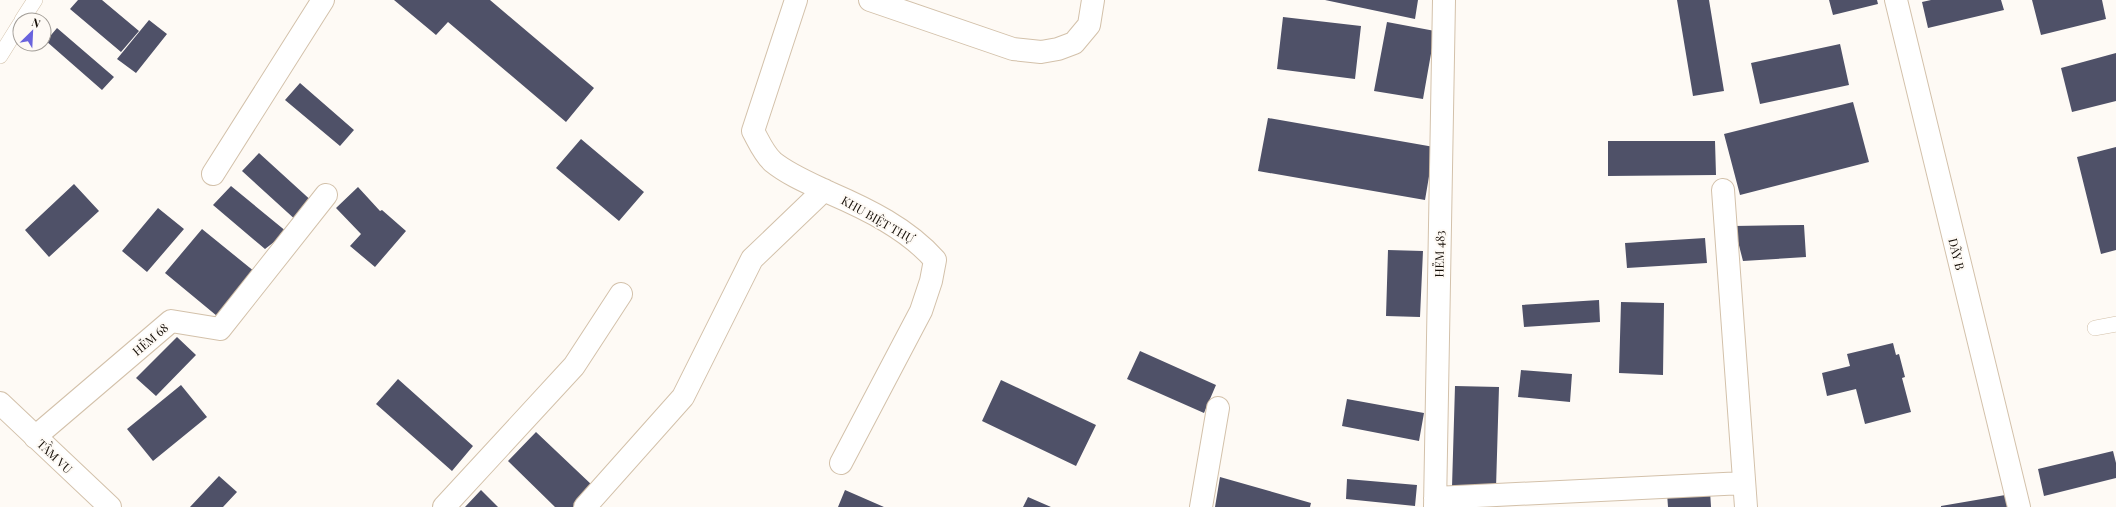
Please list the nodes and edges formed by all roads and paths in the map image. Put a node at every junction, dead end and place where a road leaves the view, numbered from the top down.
1 (35, 0) edge
2 (323, 0) edge
3 (796, 0) edge
4 (870, 0) edge
5 (1093, 0) edge
6 (1444, 0) edge
7 (1896, 0) edge
8 (27, 12) edge
9 (12, 37) edge
10 (0, 56) edge
11 (213, 174) dead end
12 (824, 190) junction
13 (1723, 190) dead end
14 (326, 195) dead end
15 (621, 294) dead end
16 (2116, 324) edge
17 (2095, 328) dead end
18 (0, 404) edge
19 (1218, 408) dead end
20 (35, 437) junction
21 (841, 463) dead end
22 (1744, 483) junction
23 (1435, 503) edge
24 (110, 507) edge
25 (444, 507) edge
26 (585, 507) edge
27 (1201, 507) edge
28 (1746, 507) edge
29 (2019, 507) edge

1 - 8 lane
2 - 11 street
3 - 12 street, KHU BIỆT THỰ
4 - 5 street
6 - 23 street, HẺM 483
7 - 29 street, DÃY B
9 - 10 lane
12 - 21 street, KHU BIỆT THỰ
12 - 26 street
13 - 22 street
14 - 20 street, HẺM 68
15 - 25 street
16 - 17 lane
18 - 20 street, TẦM VU
19 - 27 street
20 - 24 street, TẦM VU
22 - 23 street
22 - 28 street

